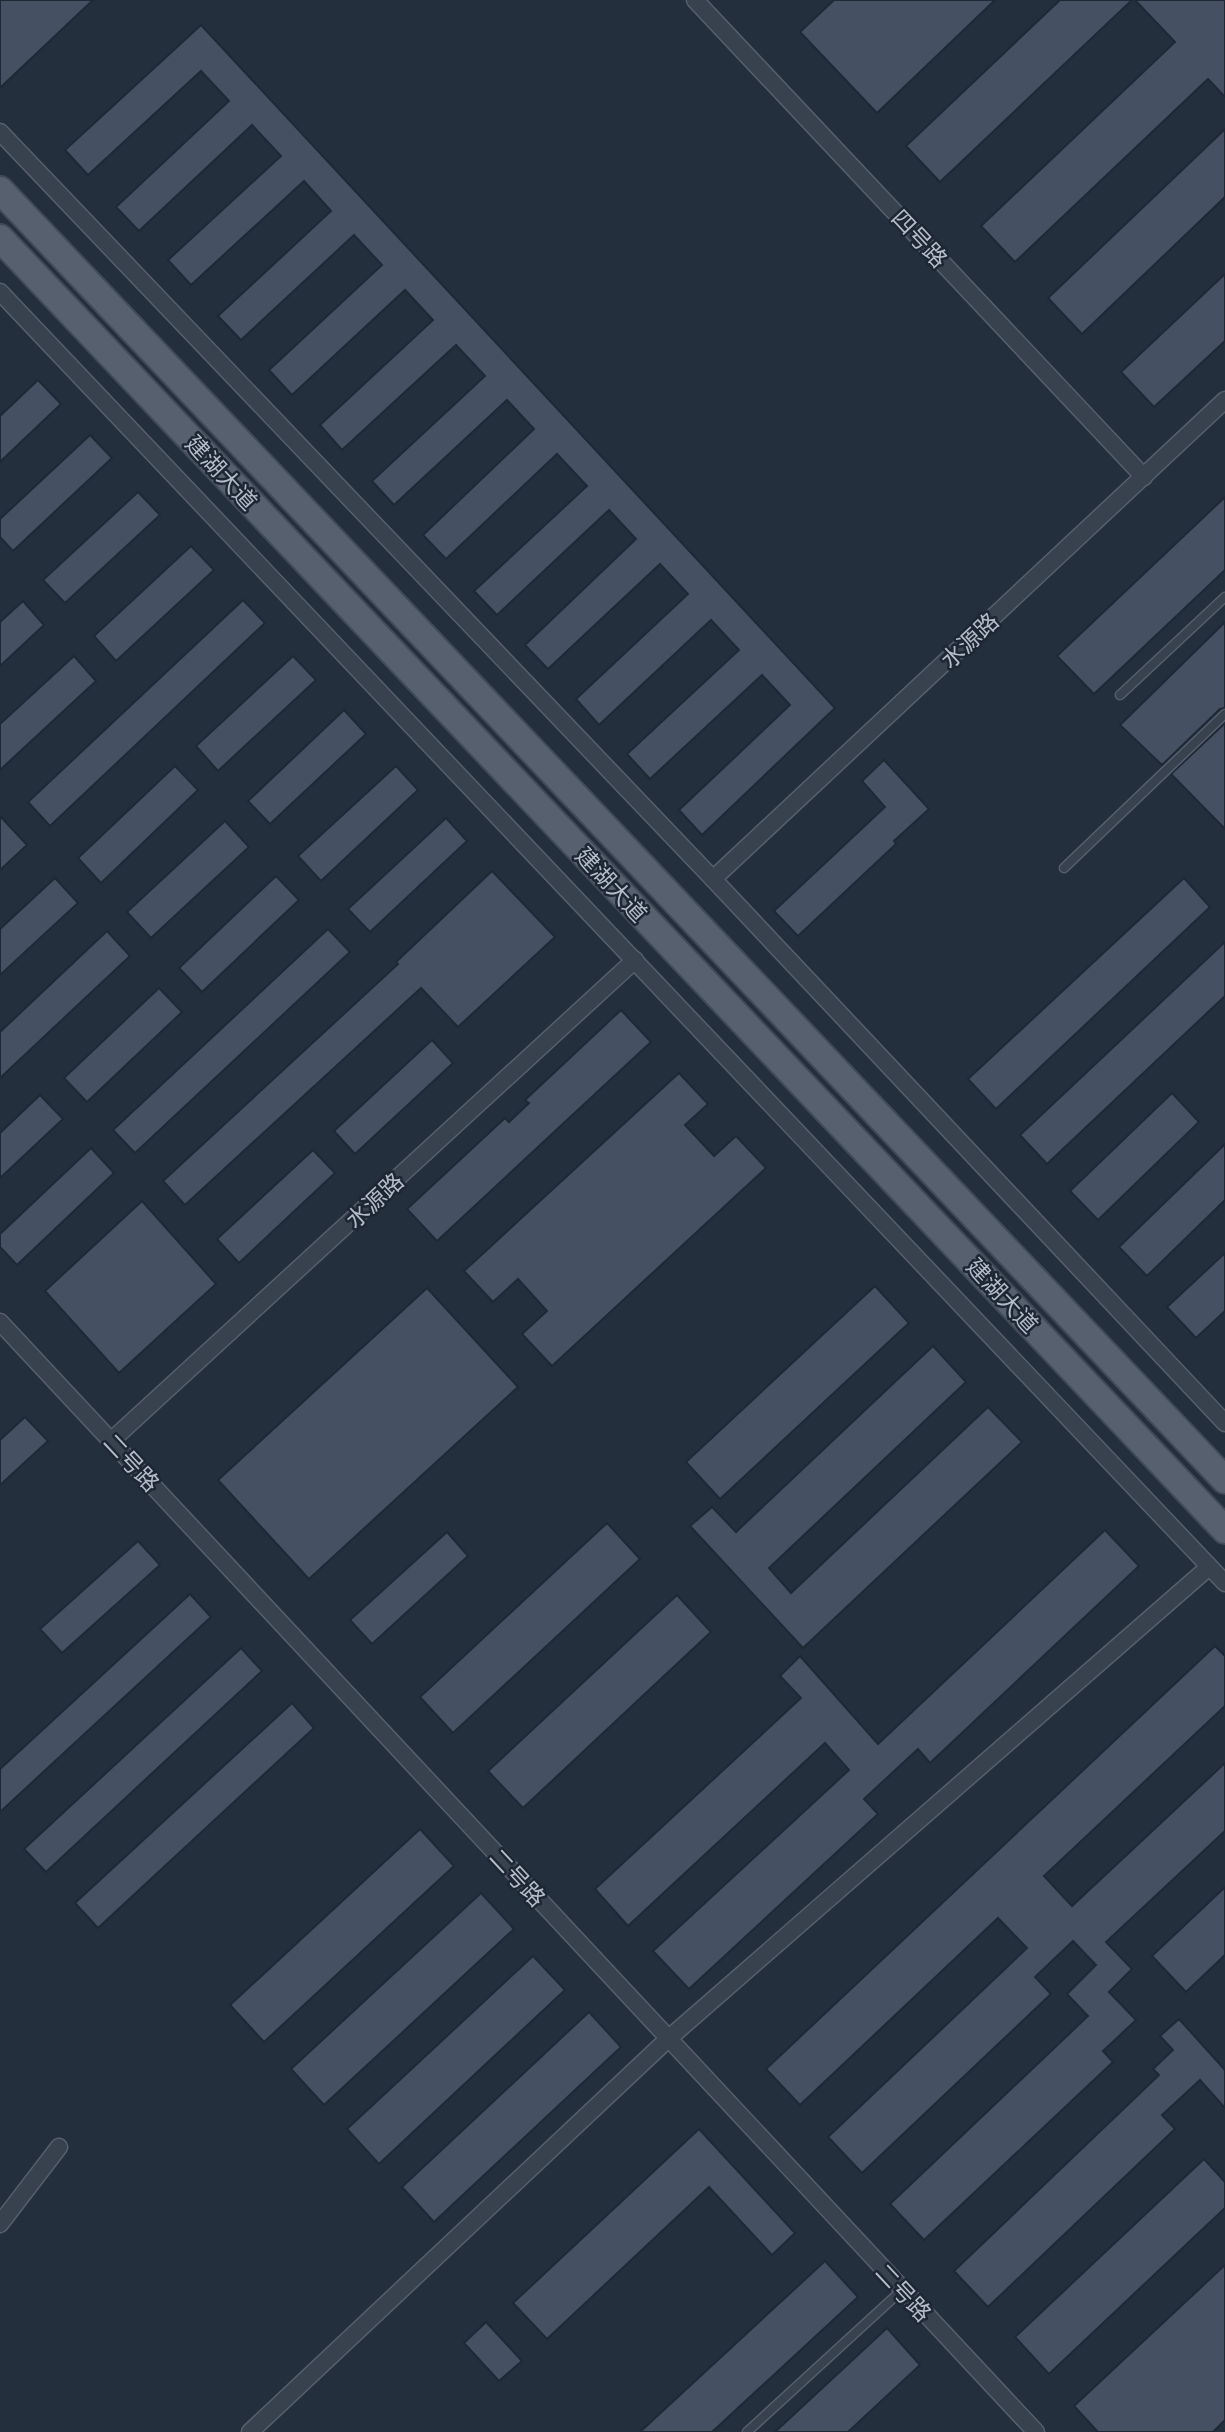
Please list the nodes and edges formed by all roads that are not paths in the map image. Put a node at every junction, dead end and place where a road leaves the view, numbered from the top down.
1 (695, 0) edge
2 (0, 132) edge
3 (0, 190) edge
4 (0, 238) edge
5 (0, 292) edge
6 (1225, 400) edge
7 (1144, 477) junction
8 (1225, 597) edge
9 (1120, 695) dead end
10 (1225, 714) edge
11 (1064, 868) dead end
12 (713, 879) junction
13 (635, 960) junction
14 (0, 1322) edge
15 (1225, 1423) edge
16 (112, 1440) junction
17 (1225, 1480) edge
18 (1225, 1530) edge
19 (1209, 1567) junction
20 (1225, 1583) edge
21 (668, 2039) junction
22 (59, 2147) dead end
23 (0, 2224) edge
24 (902, 2290) junction
25 (250, 2432) edge
26 (747, 2432) edge
27 (1037, 2432) edge

1 - 7 street, 四号路
2 - 12 street
3 - 17 main road, 建湖大道
4 - 18 main road, 建湖大道
5 - 13 street
6 - 7 street, 水源路
7 - 12 street, 水源路
8 - 9 lane
10 - 11 lane
12 - 15 street
13 - 16 street, 水源路
13 - 19 street
14 - 16 street, 二号路
16 - 21 street, 二号路
19 - 20 street
19 - 21 street
21 - 24 street, 二号路
21 - 25 street
22 - 23 street
24 - 26 lane
24 - 27 street, 二号路

